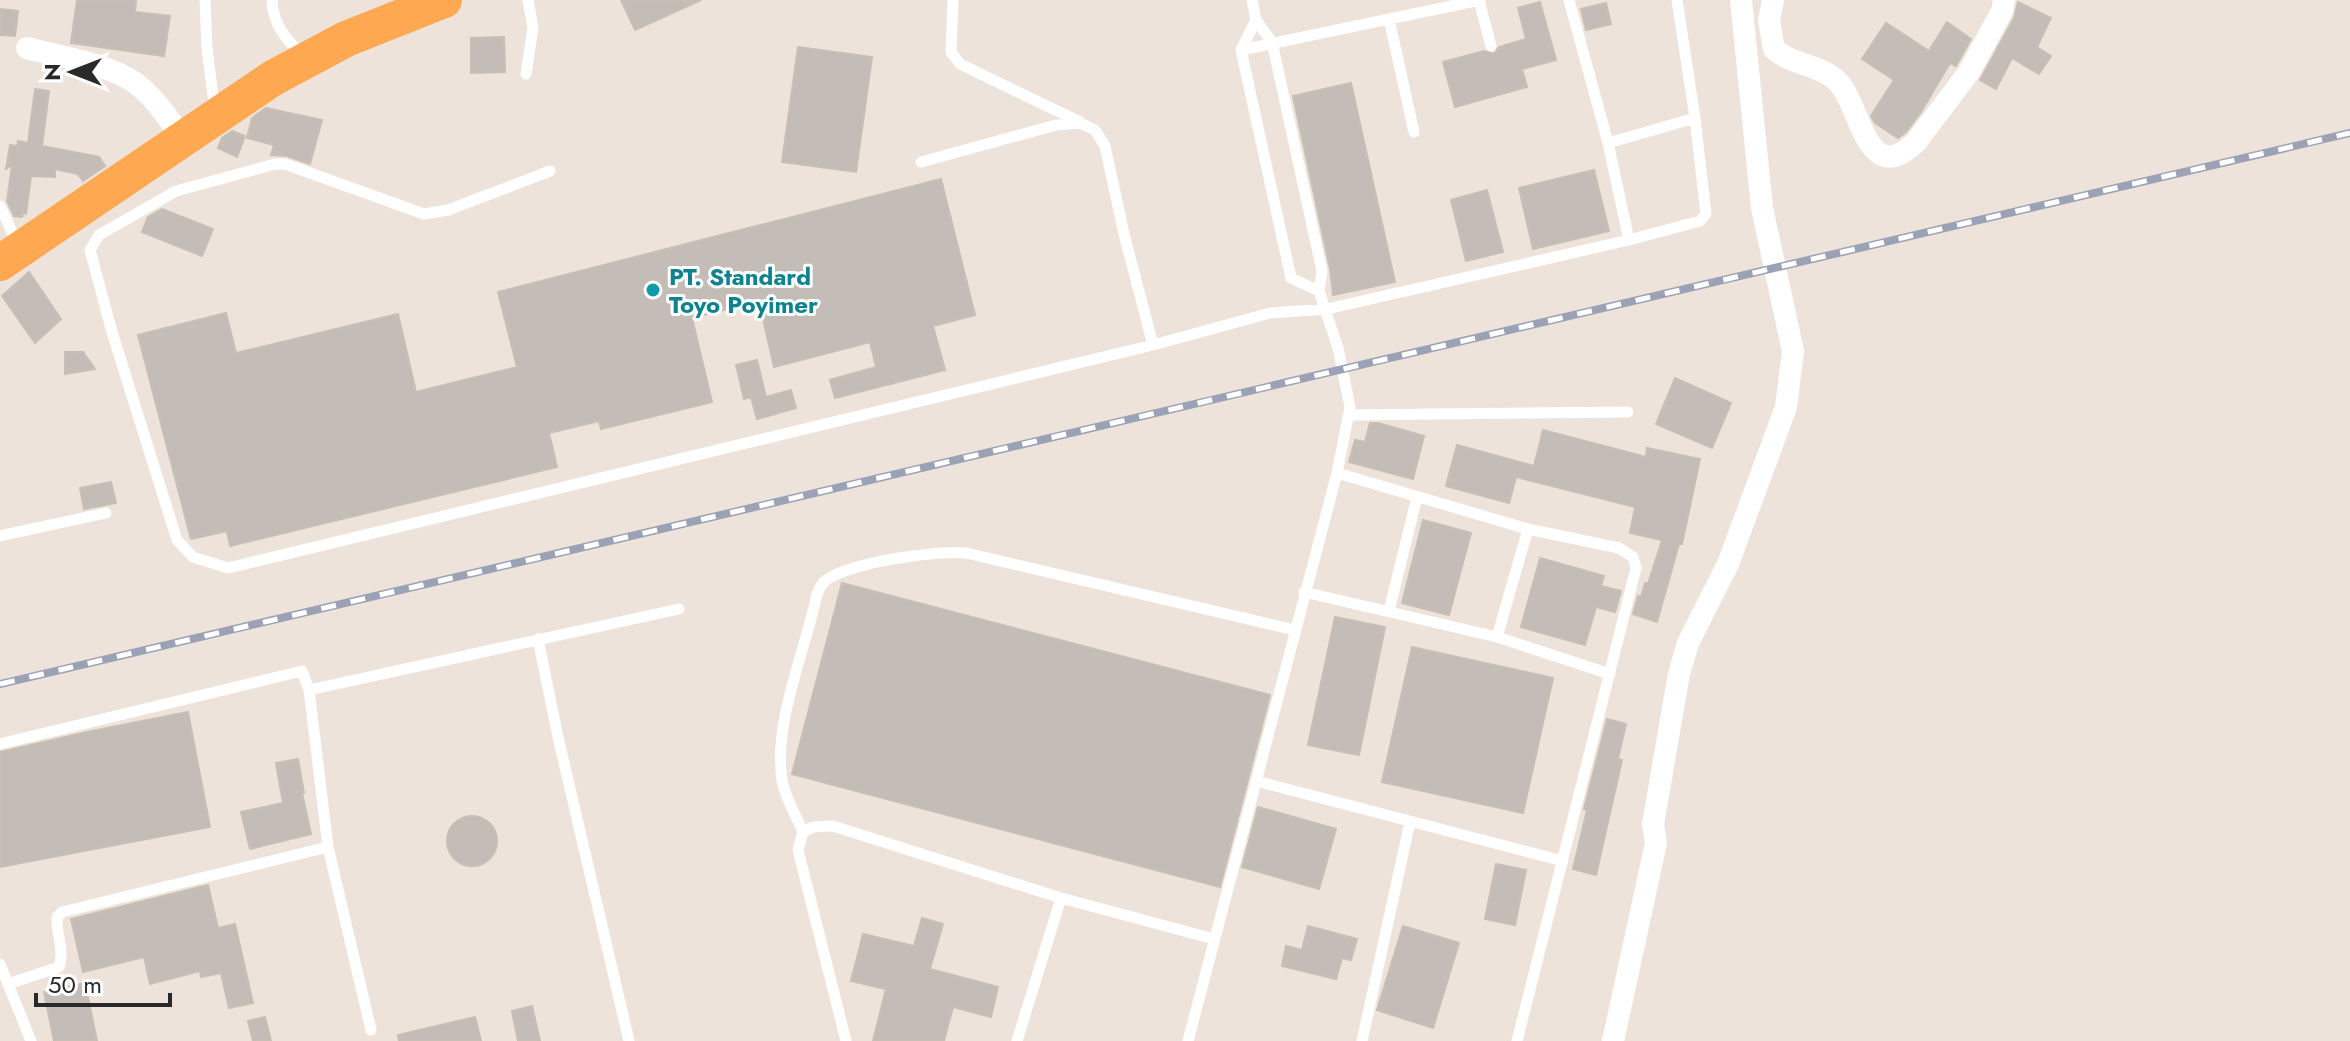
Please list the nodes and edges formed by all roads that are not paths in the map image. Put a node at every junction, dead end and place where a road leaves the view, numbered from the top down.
1 (205, 0) edge
2 (272, 0) edge
3 (444, 0) edge
4 (528, 0) edge
5 (953, 0) edge
6 (1252, 0) edge
7 (1480, 0) edge
8 (1569, 0) edge
9 (1677, 0) edge
10 (1741, 0) edge
11 (1773, 0) edge
12 (2004, 0) edge
13 (1389, 19) junction
14 (1256, 20) junction
15 (1272, 42) junction
16 (1491, 46) dead end
17 (27, 48) dead end
18 (1241, 50) junction
19 (307, 59) junction
20 (526, 74) dead end
21 (215, 116) junction
22 (1695, 118) junction
23 (1080, 123) junction
24 (1414, 132) dead end
25 (184, 139) junction
26 (1608, 143) junction
27 (921, 162) dead end
28 (550, 171) dead end
29 (0, 206) edge
30 (1629, 240) junction
31 (10, 257) edge
32 (1319, 291) junction
33 (1327, 309) junction
34 (1153, 345) junction
35 (1628, 412) dead end
36 (1349, 415) junction
37 (1337, 473) junction
38 (1417, 497) junction
39 (106, 513) dead end
40 (1528, 529) junction
41 (0, 536) edge
42 (1304, 592) junction
43 (679, 609) dead end
44 (1389, 611) junction
45 (1295, 630) junction
46 (1497, 637) junction
47 (538, 639) junction
48 (1610, 674) junction
49 (309, 690) junction
50 (0, 744) edge
51 (1256, 781) junction
52 (1410, 822) junction
53 (1653, 824) junction
54 (803, 832) junction
55 (328, 847) junction
56 (1563, 861) junction
57 (1061, 898) junction
58 (1214, 939) junction
59 (0, 964) edge
60 (8, 984) junction
61 (371, 1030) dead end
62 (31, 1041) edge
63 (629, 1041) edge
64 (846, 1041) edge
65 (1017, 1041) edge
66 (1188, 1041) edge
67 (1362, 1041) edge
68 (1517, 1041) edge
69 (1599, 1041) edge
70 (1613, 1041) edge

1 - 21 lane
2 - 19 lane
3 - 19 highway
4 - 20 lane
5 - 23 lane
6 - 14 lane
7 - 13 lane
7 - 16 lane
8 - 26 lane
9 - 22 lane
10 - 53 street
11 - 12 street
13 - 15 lane
13 - 24 lane
14 - 15 lane
14 - 18 lane
15 - 18 lane
15 - 32 lane
17 - 25 street
18 - 32 lane
19 - 21 highway
21 - 25 highway
22 - 26 lane
22 - 30 lane
23 - 27 lane
23 - 34 lane
25 - 31 highway
26 - 30 lane
28 - 34 lane
29 - 31 lane
30 - 33 lane
32 - 33 lane
33 - 34 lane
33 - 36 lane
35 - 36 lane
36 - 37 lane
37 - 38 lane
37 - 42 lane
38 - 40 lane
38 - 44 lane
39 - 41 lane
40 - 46 lane
40 - 48 lane
42 - 44 lane
42 - 45 lane
43 - 47 lane
44 - 46 lane
45 - 51 lane
45 - 54 lane
46 - 48 lane
47 - 49 lane
47 - 63 lane
48 - 56 lane
49 - 50 lane
49 - 55 lane
51 - 52 lane
51 - 58 lane
52 - 56 lane
52 - 67 lane
53 - 69 street
53 - 70 street
54 - 57 lane
54 - 64 lane
55 - 60 lane
55 - 61 lane
56 - 68 lane
57 - 58 lane
57 - 65 lane
58 - 66 lane
59 - 60 lane
60 - 62 lane

